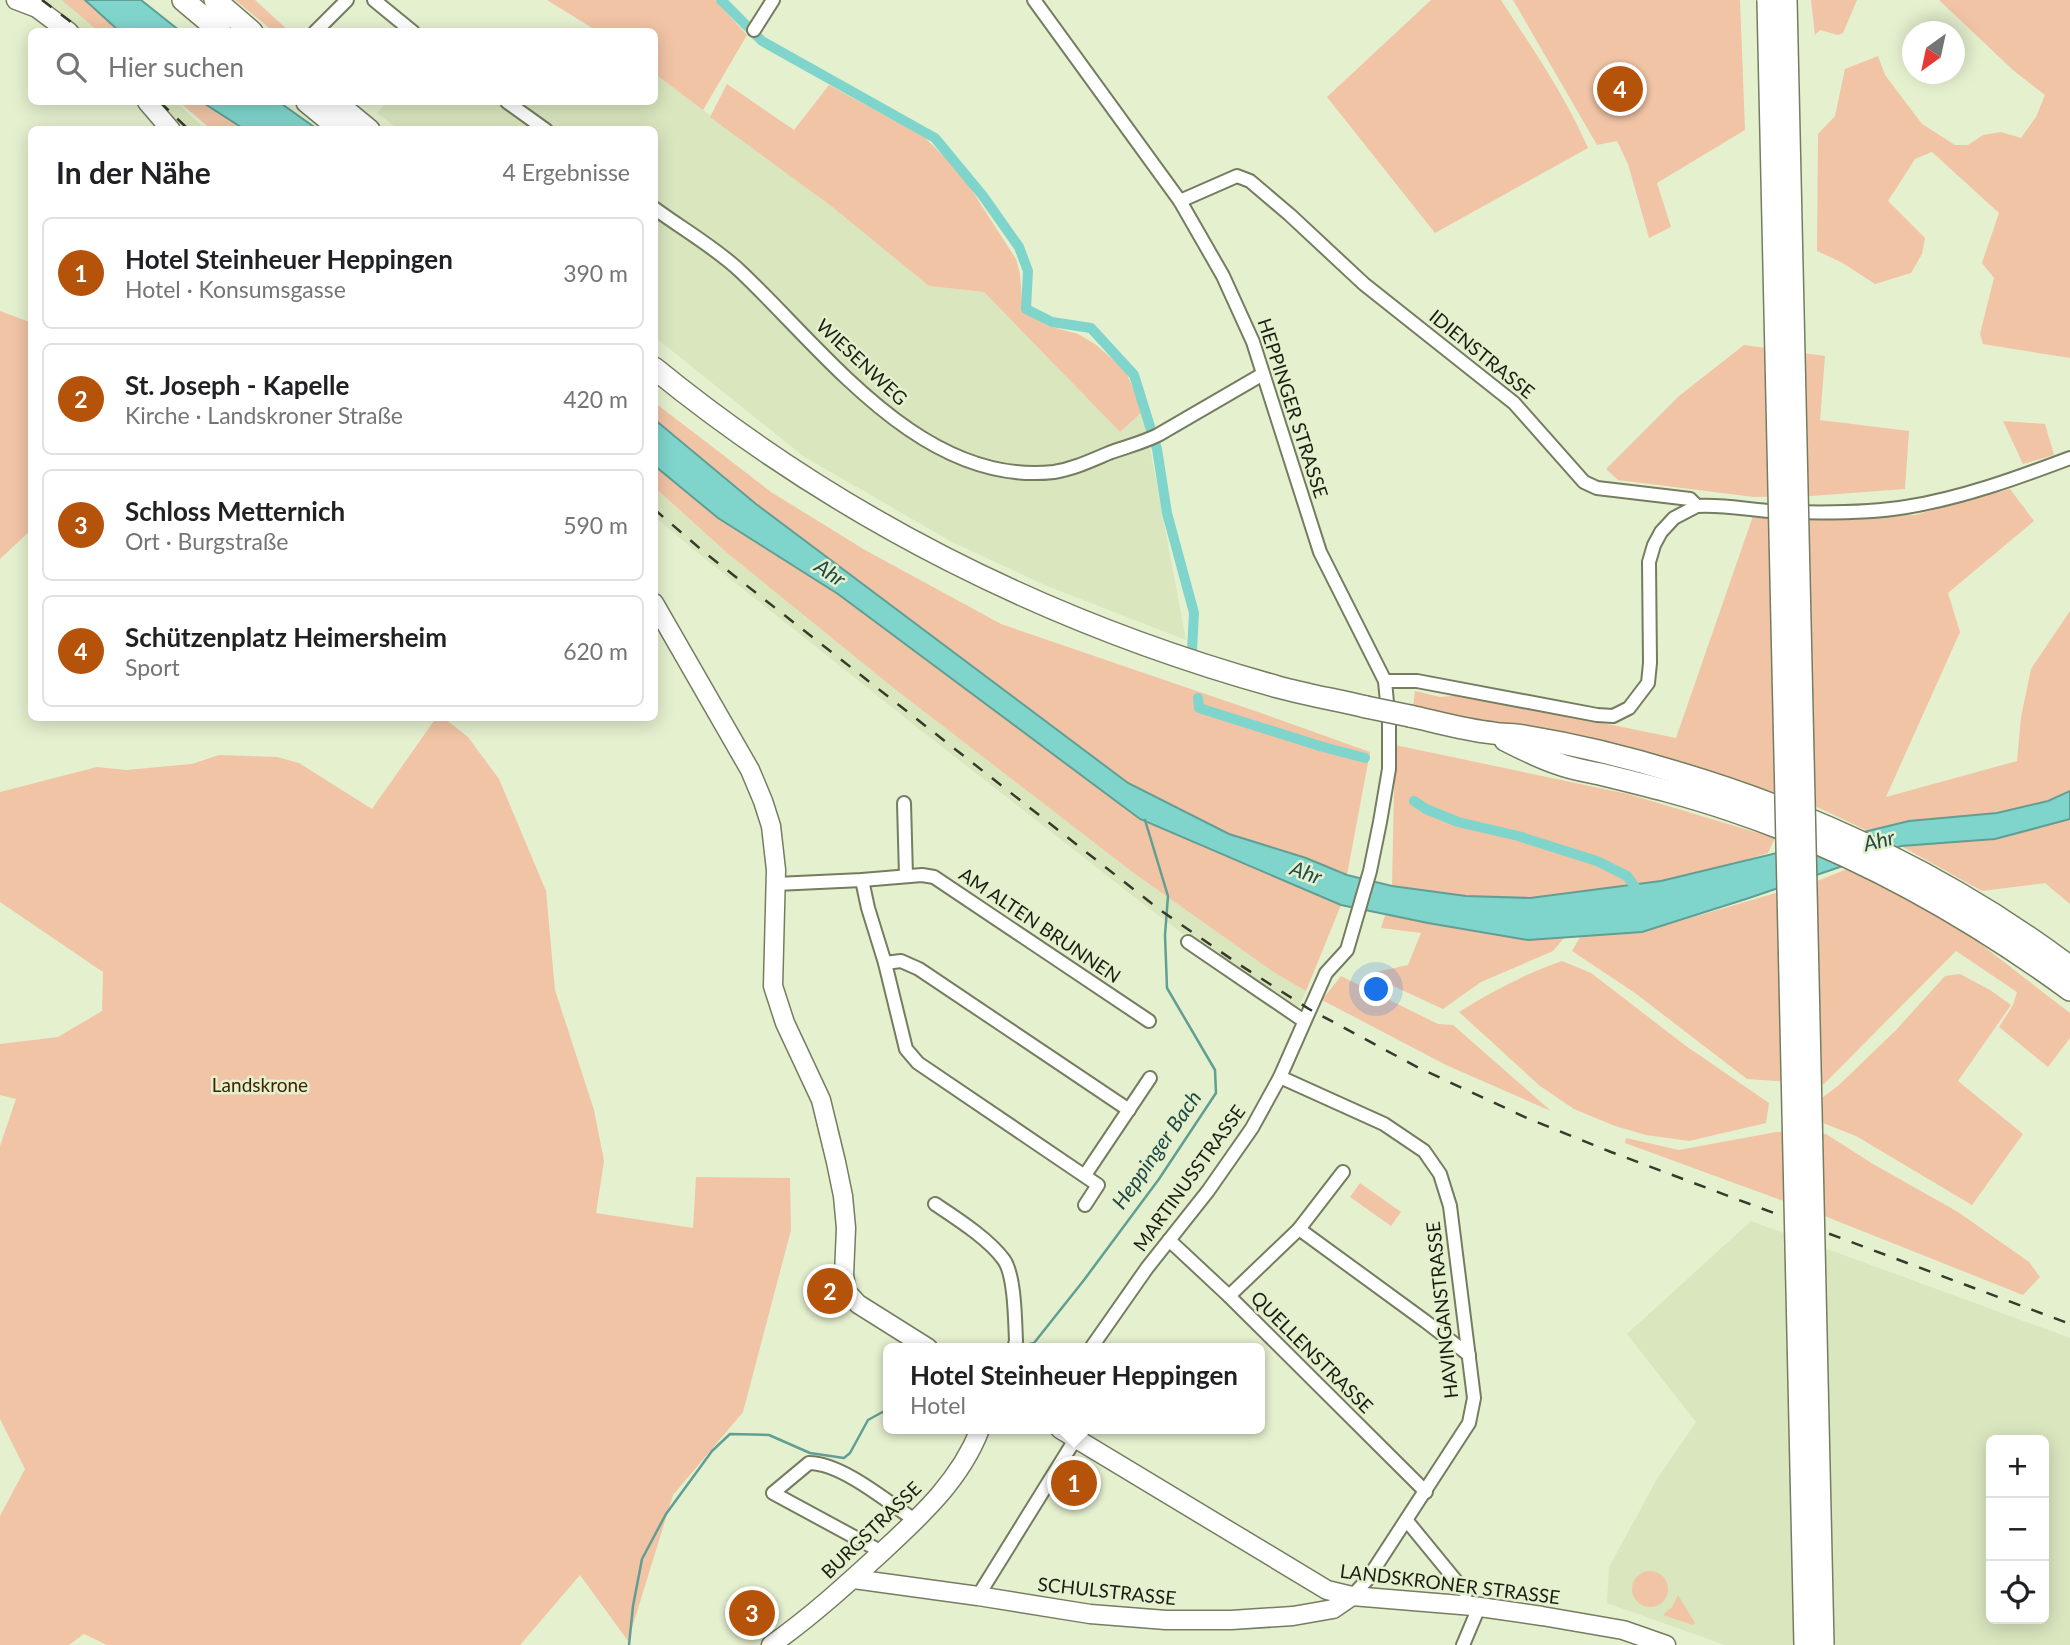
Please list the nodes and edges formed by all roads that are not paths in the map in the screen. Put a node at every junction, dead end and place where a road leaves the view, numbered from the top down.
1 (16, 0) edge
2 (183, 0) edge
3 (215, 0) edge
4 (347, 0) edge
5 (374, 0) edge
6 (774, 0) edge
7 (1034, 0) edge
8 (1768, 0) edge
9 (1786, 0) edge
10 (64, 28) edge
11 (216, 28) edge
12 (247, 28) edge
13 (319, 28) edge
14 (408, 28) edge
15 (754, 30) dead end
16 (150, 105) edge
17 (311, 105) edge
18 (339, 105) edge
19 (511, 105) edge
20 (168, 126) edge
21 (336, 126) edge
22 (364, 126) edge
23 (540, 126) edge
24 (1180, 201) junction
25 (658, 211) edge
26 (658, 371) edge
27 (1263, 374) junction
28 (2070, 458) edge
29 (1698, 506) junction
30 (658, 610) edge
31 (1385, 681) junction
32 (1389, 747) joint
33 (904, 803) dead end
34 (906, 876) junction
35 (862, 880) junction
36 (776, 884) junction
37 (1983, 918) junction
38 (1188, 942) dead end
39 (885, 963) junction
40 (2070, 967) edge
41 (2070, 990) edge
42 (1149, 1021) dead end
43 (1304, 1021) junction
44 (1280, 1077) junction
45 (1150, 1078) dead end
46 (1129, 1110) junction
47 (1343, 1172) dead end
48 (1085, 1175) junction
49 (935, 1205) dead end
50 (1085, 1205) dead end
51 (1299, 1229) junction
52 (1169, 1240) junction
53 (1229, 1296) junction
54 (920, 1343) edge
55 (1015, 1343) edge
56 (1093, 1343) edge
57 (1469, 1355) junction
58 (978, 1434) edge
59 (1076, 1434) edge
60 (1079, 1434) edge
61 (1426, 1492) junction
62 (916, 1521) junction
63 (1407, 1521) junction
64 (882, 1552) junction
65 (854, 1579) junction
66 (1466, 1593) dead end
67 (978, 1596) junction
68 (1352, 1596) junction
69 (1479, 1607) junction
70 (771, 1645) edge
71 (1462, 1645) edge
72 (1666, 1645) edge
73 (1805, 1645) edge
74 (1823, 1645) edge

1 - 10 main road
2 - 11 highway
3 - 12 highway
4 - 13 street
5 - 14 street
6 - 15 street
7 - 24 street, HEPPINGER STRASSE
8 - 73 highway, bridge
9 - 74 highway, bridge
16 - 20 main road
17 - 21 highway
18 - 22 highway
19 - 23 street
24 - 27 street, HEPPINGER STRASSE
24 - 29 street, IDIENSTRASSE
25 - 27 street, WIESENWEG
26 - 37 highway, bridge
27 - 31 street, HEPPINGER STRASSE
28 - 29 street, IDIENSTRASSE
29 - 31 street
30 - 36 main road
31 - 32 street, HEPPINGER STRASSE
32 - 43 street, MARTINUSSTRASSE
33 - 34 street
34 - 35 street, AM ALTEN BRUNNEN
34 - 42 street, AM ALTEN BRUNNEN
35 - 36 street, AM ALTEN BRUNNEN
35 - 39 street
36 - 54 main road
37 - 40 highway
37 - 41 highway
38 - 43 street
39 - 46 street
39 - 48 street
43 - 44 street, MARTINUSSTRASSE
44 - 52 street, MARTINUSSTRASSE
44 - 57 street, HAVINGANSTRASSE
45 - 46 street
46 - 48 street
47 - 51 street
48 - 50 street
49 - 55 street
51 - 53 street
51 - 57 street
52 - 53 street, QUELLENSTRASSE
52 - 56 street, MARTINUSSTRASSE
53 - 61 street, QUELLENSTRASSE
57 - 61 street, HAVINGANSTRASSE
58 - 62 main road, BURGSTRASSE
59 - 67 street
60 - 68 main road, LANDSKRONER STRASSE
61 - 63 street, HAVINGANSTRASSE
62 - 64 main road, BURGSTRASSE
62 - 64 street
63 - 66 street
63 - 68 street, HAVINGANSTRASSE
64 - 65 main road, BURGSTRASSE
65 - 67 main road, SCHULSTRASSE
65 - 70 main road, BURGSTRASSE
67 - 68 main road, SCHULSTRASSE
68 - 69 main road, LANDSKRONER STRASSE
69 - 71 street
69 - 72 main road, LANDSKRONER STRASSE

